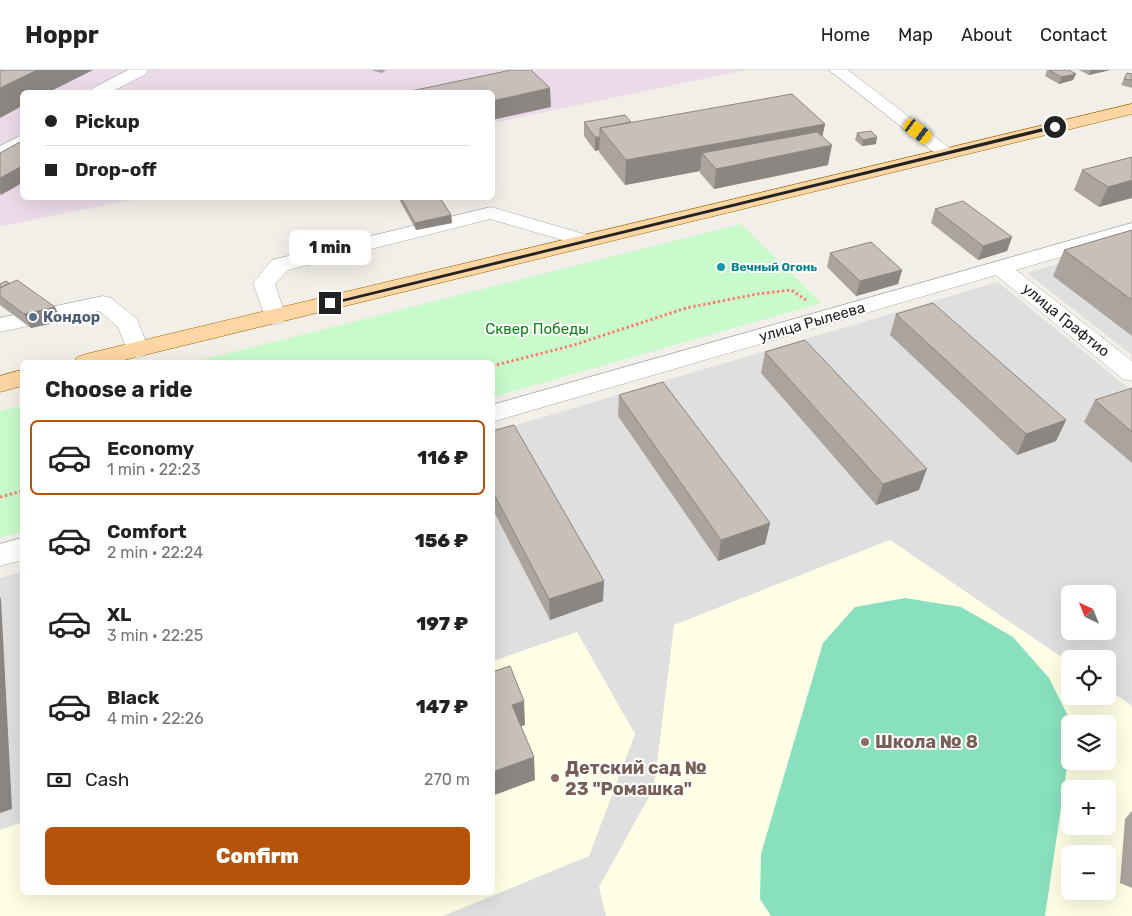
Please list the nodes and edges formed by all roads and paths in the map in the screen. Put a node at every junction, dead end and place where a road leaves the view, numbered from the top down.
1 (140, 70) edge
2 (837, 70) edge
3 (103, 90) edge
4 (1132, 108) edge
5 (20, 142) edge
6 (947, 153) junction
7 (0, 154) edge
8 (1132, 229) edge
9 (587, 241) junction
10 (1000, 268) junction
11 (810, 304) dead end
12 (275, 317) junction
13 (0, 325) edge
14 (137, 350) junction
15 (94, 360) edge
16 (495, 365) edge
17 (1132, 373) edge
18 (20, 379) edge
19 (0, 384) edge
20 (495, 413) edge
21 (20, 492) edge
22 (0, 497) edge
23 (20, 549) edge
24 (0, 555) edge

1 - 3 street
2 - 6 street
4 - 6 main road
5 - 7 street
6 - 9 main road
8 - 10 street, улица Рылеева
9 - 12 main road
9 - 12 street
10 - 17 street, улица Графтио
10 - 20 street, улица Рылеева
11 - 16 path
12 - 14 main road
13 - 14 street
14 - 15 main road
18 - 19 main road
21 - 22 path
23 - 24 street

